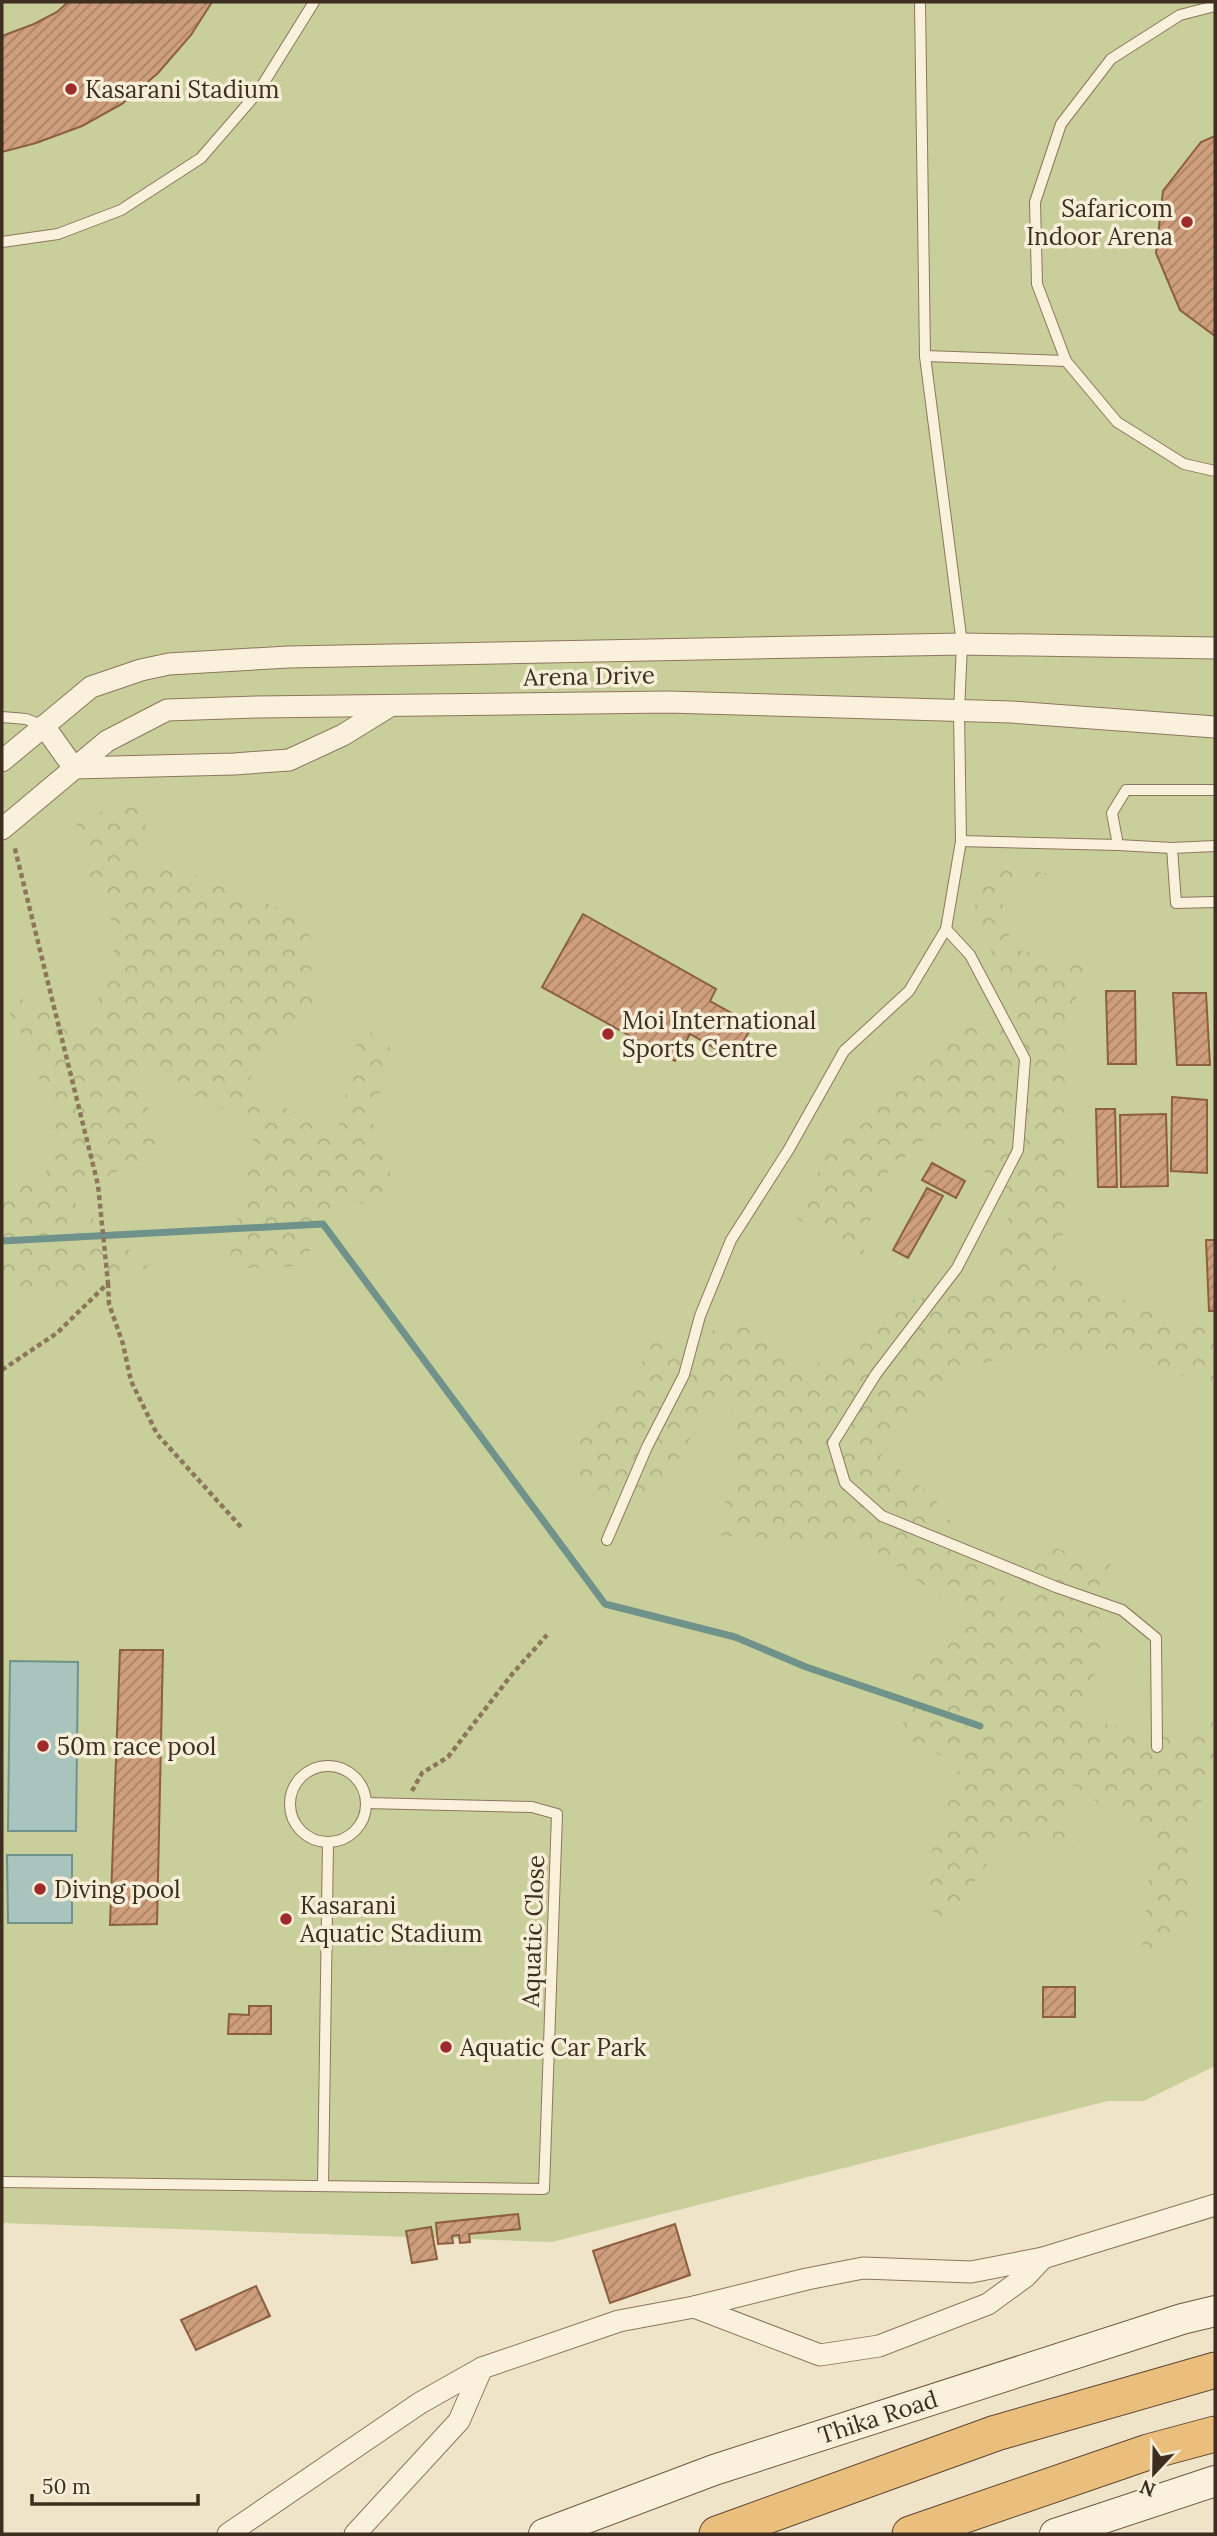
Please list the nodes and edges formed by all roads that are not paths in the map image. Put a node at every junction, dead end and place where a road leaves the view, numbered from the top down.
1 (314, 2) edge
2 (920, 2) edge
3 (1215, 6) edge
4 (2, 242) edge
5 (925, 356) junction
6 (1066, 361) junction
7 (1215, 471) edge
8 (962, 644) junction
9 (1215, 648) edge
10 (392, 705) junction
11 (959, 712) junction
12 (2, 717) edge
13 (44, 726) junction
14 (1215, 727) edge
15 (2, 761) edge
16 (74, 768) junction
17 (1215, 790) edge
18 (5, 826) edge
19 (961, 841) junction
20 (1118, 845) junction
21 (1215, 846) edge
22 (1172, 848) junction
23 (1215, 902) edge
24 (946, 929) junction
25 (607, 1540) dead end
26 (1157, 1747) dead end
27 (366, 1803) junction
28 (328, 1842) junction
29 (2, 2182) edge
30 (323, 2186) junction
31 (1215, 2205) edge
32 (1043, 2258) junction
33 (694, 2307) junction
34 (1215, 2311) edge
35 (482, 2368) junction
36 (1215, 2370) edge
37 (1215, 2434) edge
38 (1215, 2481) edge
39 (228, 2534) edge
40 (355, 2534) edge
41 (544, 2534) edge
42 (718, 2534) edge
43 (910, 2534) edge
44 (1055, 2534) edge

1 - 4 lane
2 - 5 lane
3 - 6 lane
5 - 6 lane
5 - 8 lane
6 - 7 lane
8 - 9 street, Arena Drive
8 - 11 lane
8 - 13 street, Arena Drive
10 - 11 street, Arena Drive
10 - 16 street
10 - 16 street, Arena Drive
11 - 14 street, Arena Drive
11 - 19 lane
12 - 13 lane
13 - 15 street, Arena Drive
13 - 16 street
16 - 18 street, Arena Drive
17 - 20 lane
19 - 20 lane
19 - 24 lane
20 - 22 lane
21 - 22 lane
22 - 23 lane
24 - 25 lane
24 - 26 lane
27 - 28 lane
27 - 28 lane
27 - 30 lane, Aquatic Close
28 - 30 lane
29 - 30 lane, Aquatic Close
31 - 32 street
32 - 33 street
32 - 33 street
33 - 35 street
34 - 41 main road, Thika Road
35 - 39 street
35 - 40 street
36 - 42 highway
37 - 43 highway
38 - 44 main road

